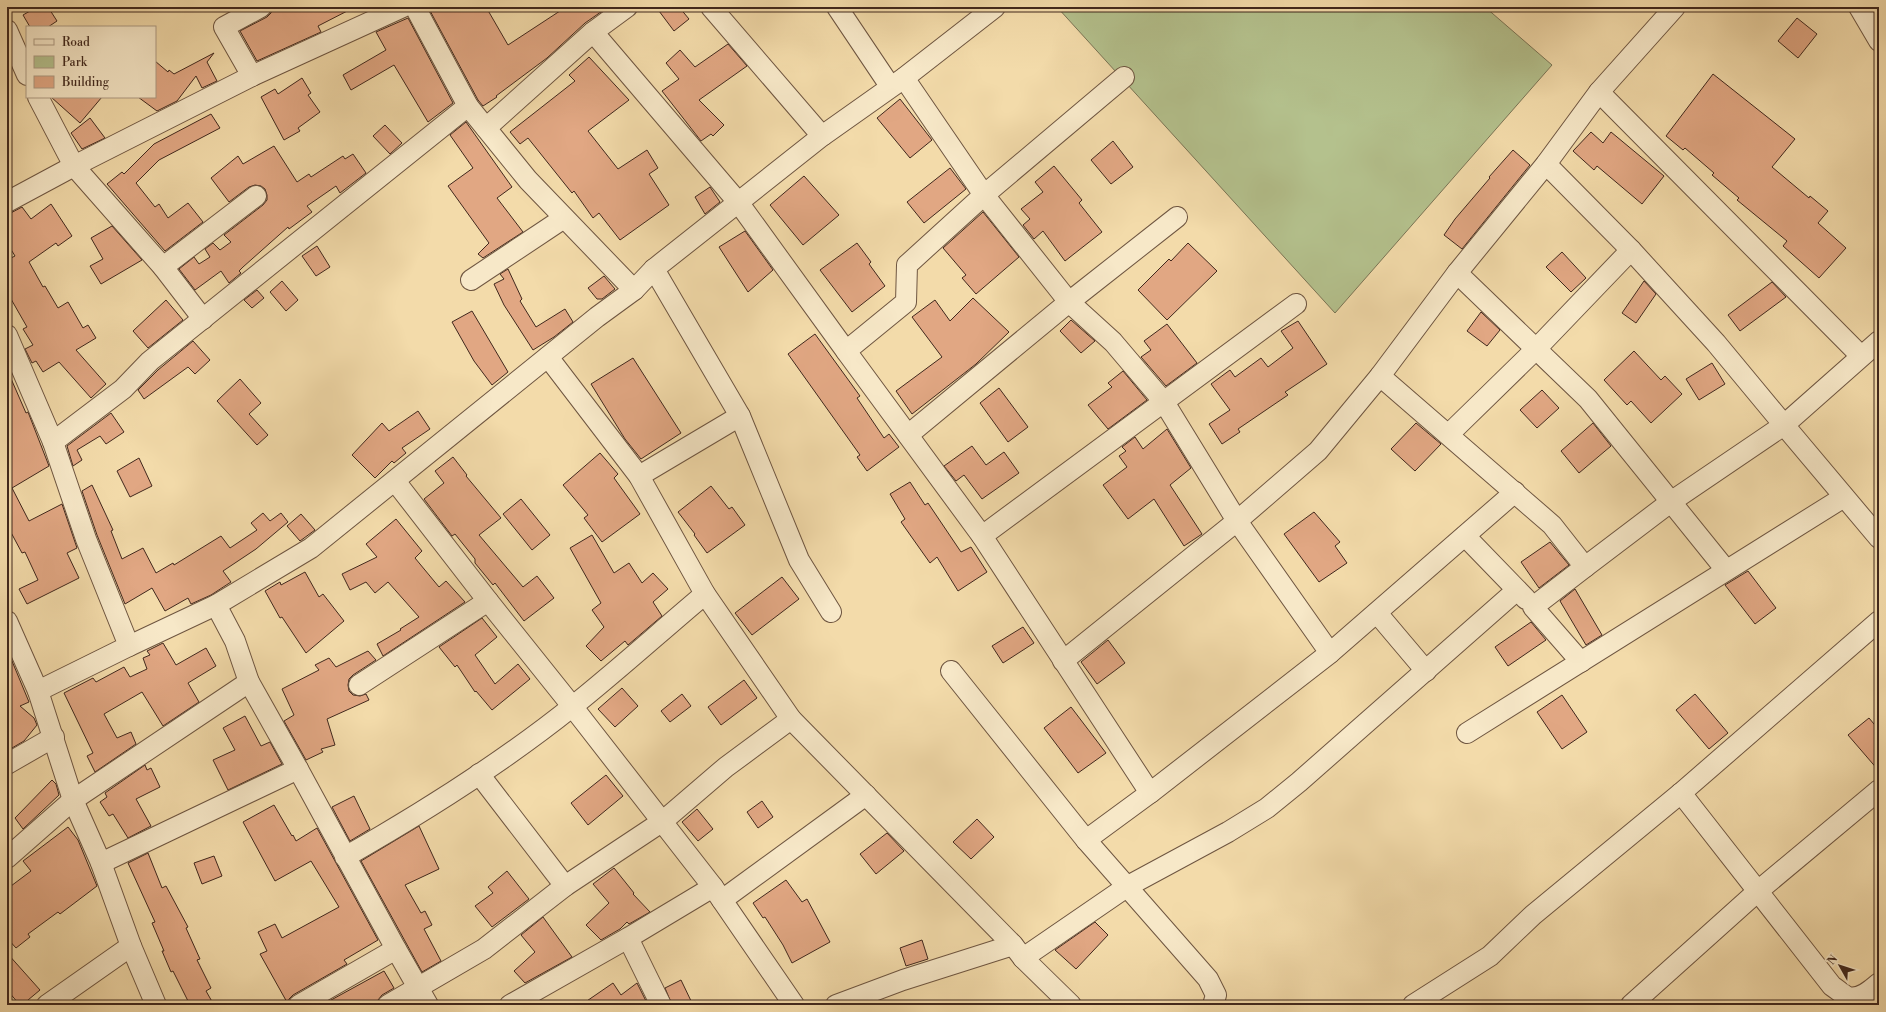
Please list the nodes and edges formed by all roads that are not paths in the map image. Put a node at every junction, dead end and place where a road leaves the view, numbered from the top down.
1 (261, 7) edge
2 (403, 7) edge
3 (415, 7) edge
4 (627, 7) edge
5 (712, 7) edge
6 (837, 7) edge
7 (995, 7) edge
8 (1675, 7) edge
9 (1859, 7) edge
10 (7, 30) edge
11 (593, 32) junction
12 (1879, 41) edge
13 (26, 73) edge
14 (252, 76) junction
15 (1124, 77) dead end
16 (897, 82) junction
17 (1599, 92) junction
18 (39, 98) edge
19 (468, 106) junction
20 (486, 128) junction
21 (822, 136) junction
22 (1546, 164) junction
23 (74, 166) junction
24 (984, 195) junction
25 (256, 196) dead end
26 (7, 202) edge
27 (738, 202) junction
28 (1177, 217) dead end
29 (564, 218) junction
30 (1631, 250) junction
31 (163, 267) junction
32 (654, 269) junction
33 (1457, 273) junction
34 (471, 280) dead end
35 (634, 290) junction
36 (1069, 302) junction
37 (1296, 304) dead end
38 (202, 319) junction
39 (7, 335) edge
40 (1879, 341) edge
41 (1536, 349) junction
42 (846, 351) junction
43 (1861, 356) junction
44 (548, 357) junction
45 (1380, 376) junction
46 (1164, 402) junction
47 (740, 416) junction
48 (1784, 424) junction
49 (1449, 434) junction
50 (908, 435) junction
51 (53, 442) junction
52 (640, 476) junction
53 (395, 481) junction
54 (1515, 492) junction
55 (1844, 497) junction
56 (1672, 501) junction
57 (1237, 521) junction
58 (982, 536) junction
59 (1465, 536) junction
60 (1879, 538) edge
61 (1585, 567) junction
62 (1726, 570) junction
63 (1517, 590) junction
64 (705, 594) junction
65 (488, 601) junction
66 (216, 605) junction
67 (1533, 607) junction
68 (831, 612) dead end
69 (1377, 613) junction
70 (7, 621) edge
71 (1879, 621) edge
72 (129, 646) junction
73 (1330, 653) junction
74 (1063, 661) junction
75 (1581, 662) junction
76 (951, 671) dead end
77 (1426, 671) junction
78 (249, 682) junction
79 (359, 685) dead end
80 (38, 691) junction
81 (572, 706) junction
82 (792, 719) junction
83 (1467, 733) dead end
84 (54, 737) junction
85 (7, 764) edge
86 (298, 769) junction
87 (479, 774) junction
88 (1879, 790) edge
89 (1150, 793) junction
90 (1681, 793) junction
91 (866, 796) junction
92 (73, 800) junction
93 (662, 821) junction
94 (1086, 840) junction
95 (345, 857) junction
96 (7, 858) edge
97 (102, 863) junction
98 (565, 886) junction
99 (1128, 886) junction
100 (1758, 891) junction
101 (718, 893) junction
102 (628, 938) junction
103 (131, 946) junction
104 (396, 949) junction
105 (1018, 951) junction
106 (1879, 983) edge
107 (419, 986) junction
108 (1844, 1001) edge
109 (302, 1004) edge
110 (47, 1005) edge
111 (156, 1005) edge
112 (388, 1005) edge
113 (428, 1005) edge
114 (510, 1005) edge
115 (662, 1005) edge
116 (794, 1005) edge
117 (836, 1005) edge
118 (1071, 1005) edge
119 (1213, 1005) edge
120 (1413, 1005) edge
121 (1631, 1005) edge

1 - 14 street
2 - 14 street
3 - 19 street
4 - 11 street
5 - 21 street
6 - 16 street
7 - 16 street
8 - 17 street
9 - 12 street
10 - 13 street
11 - 20 street
11 - 27 street
14 - 23 street
15 - 24 street
16 - 21 street
16 - 24 street
17 - 22 street
17 - 43 street
18 - 23 street
19 - 20 street
19 - 38 street
20 - 29 street
21 - 27 street
22 - 30 street
22 - 33 street
23 - 26 street
23 - 31 street
24 - 36 street
24 - 42 street
25 - 31 street
27 - 32 street
27 - 42 street
28 - 36 street
29 - 34 street
29 - 35 street
30 - 41 street
30 - 48 street
31 - 38 street
32 - 35 street
32 - 47 street
33 - 41 street
33 - 45 street
35 - 44 street
36 - 46 street
36 - 50 street
37 - 46 street
38 - 51 street
39 - 51 street
40 - 43 street
41 - 49 street
41 - 56 street
42 - 50 street
43 - 48 street
44 - 52 street
44 - 53 street
45 - 49 street
45 - 57 street
46 - 57 street
46 - 58 street
47 - 52 street
47 - 68 street
48 - 55 street
48 - 56 street
49 - 54 street
50 - 58 street
51 - 72 street
52 - 64 street
53 - 65 street
53 - 66 street
54 - 59 street
54 - 61 street
55 - 60 street
55 - 62 street
56 - 61 street
56 - 62 street
57 - 73 street
57 - 74 street
58 - 74 street
59 - 63 street
59 - 69 street
61 - 67 street
62 - 75 street
63 - 67 street
63 - 77 street
64 - 81 street
64 - 82 street
65 - 79 street
65 - 81 street
66 - 72 street
66 - 78 street
67 - 75 street
69 - 73 street
69 - 77 street
70 - 80 street
71 - 90 street
72 - 80 street
73 - 89 street
74 - 89 street
75 - 83 street
76 - 94 street
77 - 99 street
78 - 86 street
78 - 92 street
80 - 84 street
81 - 87 street
81 - 93 street
82 - 91 street
82 - 93 street
84 - 85 street
84 - 92 street
86 - 95 street
86 - 97 street
87 - 95 street
87 - 98 street
88 - 100 street
89 - 94 street
90 - 100 street
90 - 120 street
91 - 101 street
91 - 105 street
92 - 96 street
92 - 97 street
93 - 98 street
93 - 101 street
94 - 99 street
95 - 104 street
97 - 103 street
98 - 107 street
99 - 105 street
99 - 119 street
100 - 108 street
100 - 121 street
101 - 102 street
101 - 116 street
102 - 114 street
102 - 115 street
103 - 110 street
103 - 111 street
104 - 107 street
104 - 109 street
105 - 117 street
105 - 118 street
106 - 108 street
107 - 112 street
107 - 113 street

